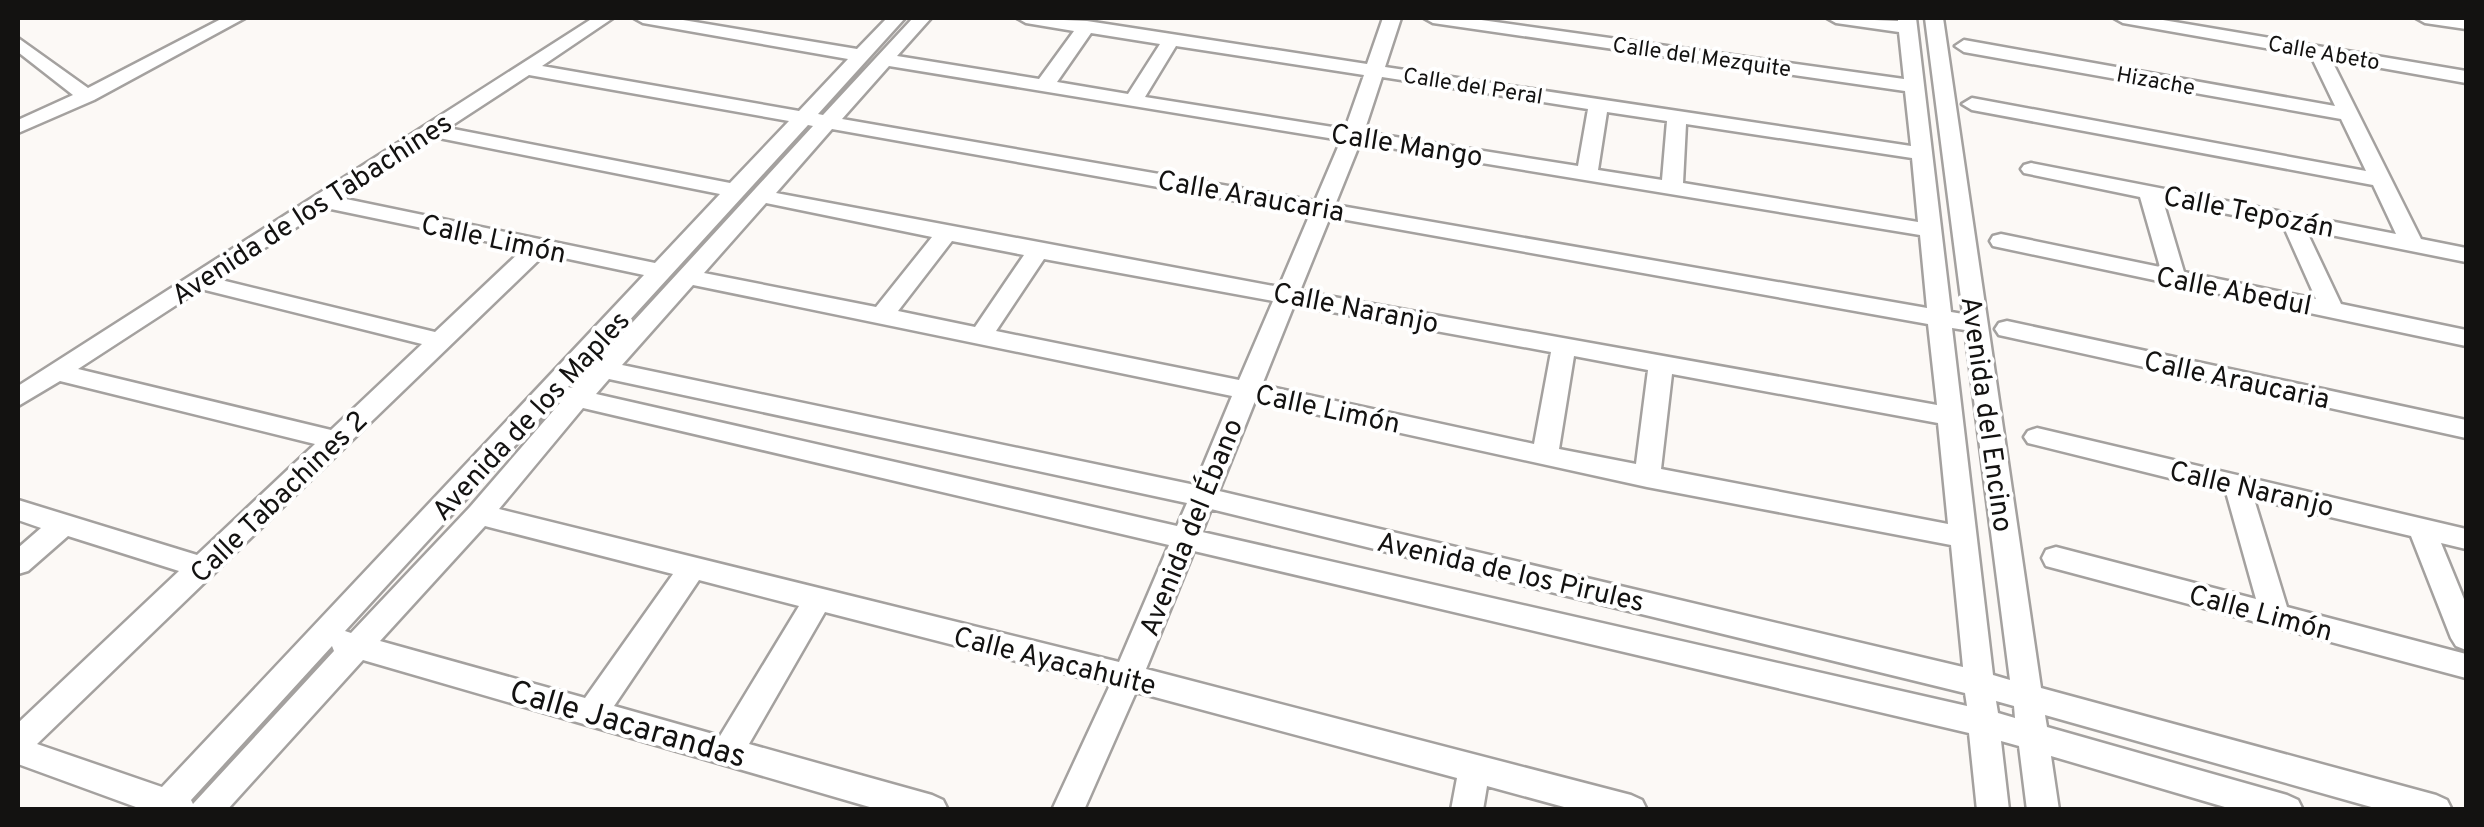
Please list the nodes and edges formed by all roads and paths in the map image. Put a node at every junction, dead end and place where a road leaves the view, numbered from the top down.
1 (236, 18) edge
2 (604, 18) edge
3 (643, 18) edge
4 (896, 18) edge
5 (922, 18) edge
6 (1026, 18) edge
7 (1392, 18) edge
8 (1433, 18) edge
9 (1836, 18) edge
10 (1934, 18) edge
11 (2123, 18) edge
12 (2425, 18) edge
13 (2466, 21) edge
14 (1907, 23) edge
15 (1087, 26) junction
16 (1171, 40) junction
17 (18, 43) edge
18 (1964, 46) dead end
19 (2318, 51) junction
20 (874, 58) junction
21 (526, 69) junction
22 (1376, 70) junction
23 (2466, 78) edge
24 (1045, 85) junction
25 (1912, 86) junction
26 (88, 96) junction
27 (1134, 99) junction
28 (1972, 104) dead end
29 (1598, 105) junction
30 (2348, 114) junction
31 (1677, 118) junction
32 (802, 119) junction
33 (828, 124) junction
34 (18, 127) edge
35 (430, 130) junction
36 (1353, 135) junction
37 (1920, 154) junction
38 (2031, 169) dead end
39 (1587, 172) junction
40 (2380, 180) junction
41 (1672, 186) junction
42 (2149, 191) junction
43 (749, 194) junction
44 (325, 200) junction
45 (1323, 207) junction
46 (2291, 220) junction
47 (1929, 230) junction
48 (946, 233) junction
49 (2001, 241) dead end
50 (2412, 244) junction
51 (538, 248) junction
52 (1038, 250) junction
53 (2466, 255) edge
54 (663, 272) junction
55 (690, 277) junction
56 (2174, 279) junction
57 (200, 282) junction
58 (1286, 293) junction
59 (2332, 310) junction
60 (881, 317) junction
61 (1939, 318) junction
62 (1974, 324) junction
63 (2008, 328) dead end
64 (980, 338) junction
65 (2466, 338) edge
66 (440, 340) junction
67 (1564, 348) junction
68 (1662, 366) junction
69 (590, 367) junction
70 (55, 372) junction
71 (1246, 390) junction
72 (564, 395) junction
73 (18, 397) edge
74 (1951, 416) junction
75 (2466, 429) edge
76 (2036, 437) dead end
77 (336, 440) junction
78 (1544, 456) junction
79 (1646, 477) junction
80 (2237, 484) junction
81 (1204, 497) junction
82 (18, 510) edge
83 (479, 514) junction
84 (64, 524) junction
85 (2421, 528) junction
86 (1187, 536) junction
87 (1966, 538) junction
88 (2466, 539) edge
89 (2056, 558) dead end
90 (18, 563) edge
91 (204, 568) junction
92 (692, 569) junction
93 (816, 601) junction
94 (2276, 615) junction
95 (323, 637) junction
96 (2466, 638) edge
97 (358, 647) junction
98 (2466, 666) edge
99 (1128, 677) junction
100 (1980, 684) junction
101 (2028, 697) junction
102 (592, 713) junction
103 (1985, 723) junction
104 (2034, 738) junction
105 (18, 742) edge
106 (18, 750) edge
107 (728, 751) junction
108 (1474, 770) junction
109 (1597, 806) edge
110 (171, 808) edge
111 (206, 810) edge
112 (932, 810) edge
113 (1068, 810) edge
114 (1467, 810) edge
115 (1630, 810) edge
116 (1994, 810) edge
117 (2043, 810) edge
118 (2287, 810) edge
119 (2436, 810) edge

1 - 26 street
2 - 21 street, Avenida de los Tabachines
3 - 20 street, Calle Mango
4 - 20 street, Avenida de los Maples
5 - 20 street, Avenida de los Maples
6 - 15 street, Calle del Peral
7 - 22 street, Avenida del Ébano
8 - 25 street, Calle del Mezquite
9 - 14 street
10 - 62 street, Avenida del Encino
11 - 19 street, Calle Abeto
12 - 13 street
14 - 25 street, Avenida del Encino
15 - 16 street, Calle del Peral
15 - 24 street
16 - 22 street, Calle del Peral
16 - 27 street
17 - 26 street
18 - 30 street, Hizache
19 - 23 street, Calle Abeto
19 - 30 street
20 - 24 street, Calle Mango
20 - 32 street, Avenida de los Maples
20 - 33 street, Avenida de los Maples
21 - 32 street, Calle Araucaria
21 - 35 street, Avenida de los Tabachines
22 - 29 street, Calle del Peral
22 - 36 street, Avenida del Ébano
24 - 27 street, Calle Mango
25 - 37 street, Avenida del Encino
26 - 34 street
27 - 36 street, Calle Mango
28 - 40 street
29 - 31 street, Calle del Peral
29 - 39 street
30 - 40 street
31 - 37 street, Calle del Peral
31 - 41 street
32 - 33 street, Calle Araucaria
32 - 43 street, Avenida de los Maples
33 - 43 street, Avenida de los Maples
33 - 45 street, Calle Araucaria
35 - 43 street, Calle Naranjo
35 - 44 street, Avenida de los Tabachines
36 - 39 street, Calle Mango
36 - 45 street, Avenida del Ébano
37 - 47 street, Avenida del Encino
38 - 42 street, Calle Tepozán
39 - 41 street, Calle Mango
40 - 50 street
41 - 47 street, Calle Mango
42 - 46 street, Calle Tepozán
42 - 56 street
43 - 48 street, Calle Naranjo
43 - 54 street, Avenida de los Maples
43 - 55 street, Avenida de los Maples
44 - 51 street, Calle Limón
44 - 57 street, Avenida de los Tabachines
45 - 58 street, Avenida del Ébano
45 - 61 street, Calle Araucaria
46 - 50 street, Calle Tepozán
46 - 59 street
47 - 61 street, Avenida del Encino
48 - 52 street, Calle Naranjo
48 - 60 street
49 - 56 street, Calle Abedul
50 - 53 street, Calle Tepozán
51 - 54 street, Calle Limón
51 - 66 street, Calle Tabachines 2
52 - 58 street, Calle Naranjo
52 - 64 street
54 - 69 street, Avenida de los Maples
55 - 60 street, Calle Limón
55 - 69 street, Avenida de los Maples
56 - 59 street, Calle Abedul
57 - 66 street
57 - 70 street, Avenida de los Tabachines
58 - 67 street, Calle Naranjo
58 - 71 street, Avenida del Ébano
59 - 65 street, Calle Abedul
60 - 64 street, Calle Limón
61 - 62 street, Calle Araucaria
61 - 74 street, Avenida del Encino
62 - 101 street, Avenida del Encino
63 - 75 street, Calle Araucaria
64 - 71 street, Calle Limón
66 - 77 street, Calle Tabachines 2
67 - 68 street, Calle Naranjo
67 - 78 street
68 - 74 street, Calle Naranjo
68 - 79 street
69 - 72 street, Avenida de los Maples
69 - 81 street, Avenida de los Pirules
70 - 73 street, Avenida de los Tabachines
70 - 77 street
71 - 78 street, Calle Limón
71 - 81 street, Avenida del Ébano
72 - 83 street, Avenida de los Maples
72 - 86 street, Avenida de los Pirules
72 - 95 street, Avenida de los Maples
74 - 87 street, Avenida del Encino
76 - 80 street, Calle Naranjo
77 - 91 street, Calle Tabachines 2
78 - 79 street, Calle Limón
79 - 87 street, Calle Limón
80 - 85 street, Calle Naranjo
80 - 94 street
81 - 86 street, Avenida del Ébano
81 - 100 street, Avenida de los Pirules
82 - 84 street
83 - 92 street, Calle Ayacahuite
83 - 97 street, Avenida de los Maples
84 - 90 street
84 - 91 street
85 - 88 street, Calle Naranjo
85 - 96 street
86 - 99 street, Avenida del Ébano
86 - 103 street, Avenida de los Pirules
87 - 100 street, Avenida del Encino
89 - 94 street, Calle Limón
91 - 105 street, Calle Tabachines 2
92 - 93 street, Calle Ayacahuite
92 - 102 street
93 - 99 street, Calle Ayacahuite
93 - 107 street
94 - 98 street, Calle Limón
95 - 97 street, Calle Jacarandas
95 - 110 street, Avenida de los Maples
97 - 102 street, Calle Jacarandas
97 - 111 street, Avenida de los Maples
99 - 108 street, Calle Ayacahuite
99 - 113 street, Avenida del Ébano
100 - 101 street, Avenida de los Pirules
100 - 103 street, Avenida del Encino
101 - 104 street, Avenida del Encino
101 - 119 street, Avenida de los Pirules
102 - 107 street, Calle Jacarandas
103 - 104 street, Avenida de los Pirules
103 - 116 street, Avenida del Encino
104 - 117 street, Avenida del Encino
104 - 118 street, Avenida de los Pirules
106 - 110 street
107 - 112 street, Calle Jacarandas
108 - 109 street, Calle Ayacahuite
108 - 114 street
109 - 115 street, Calle Ayacahuite

